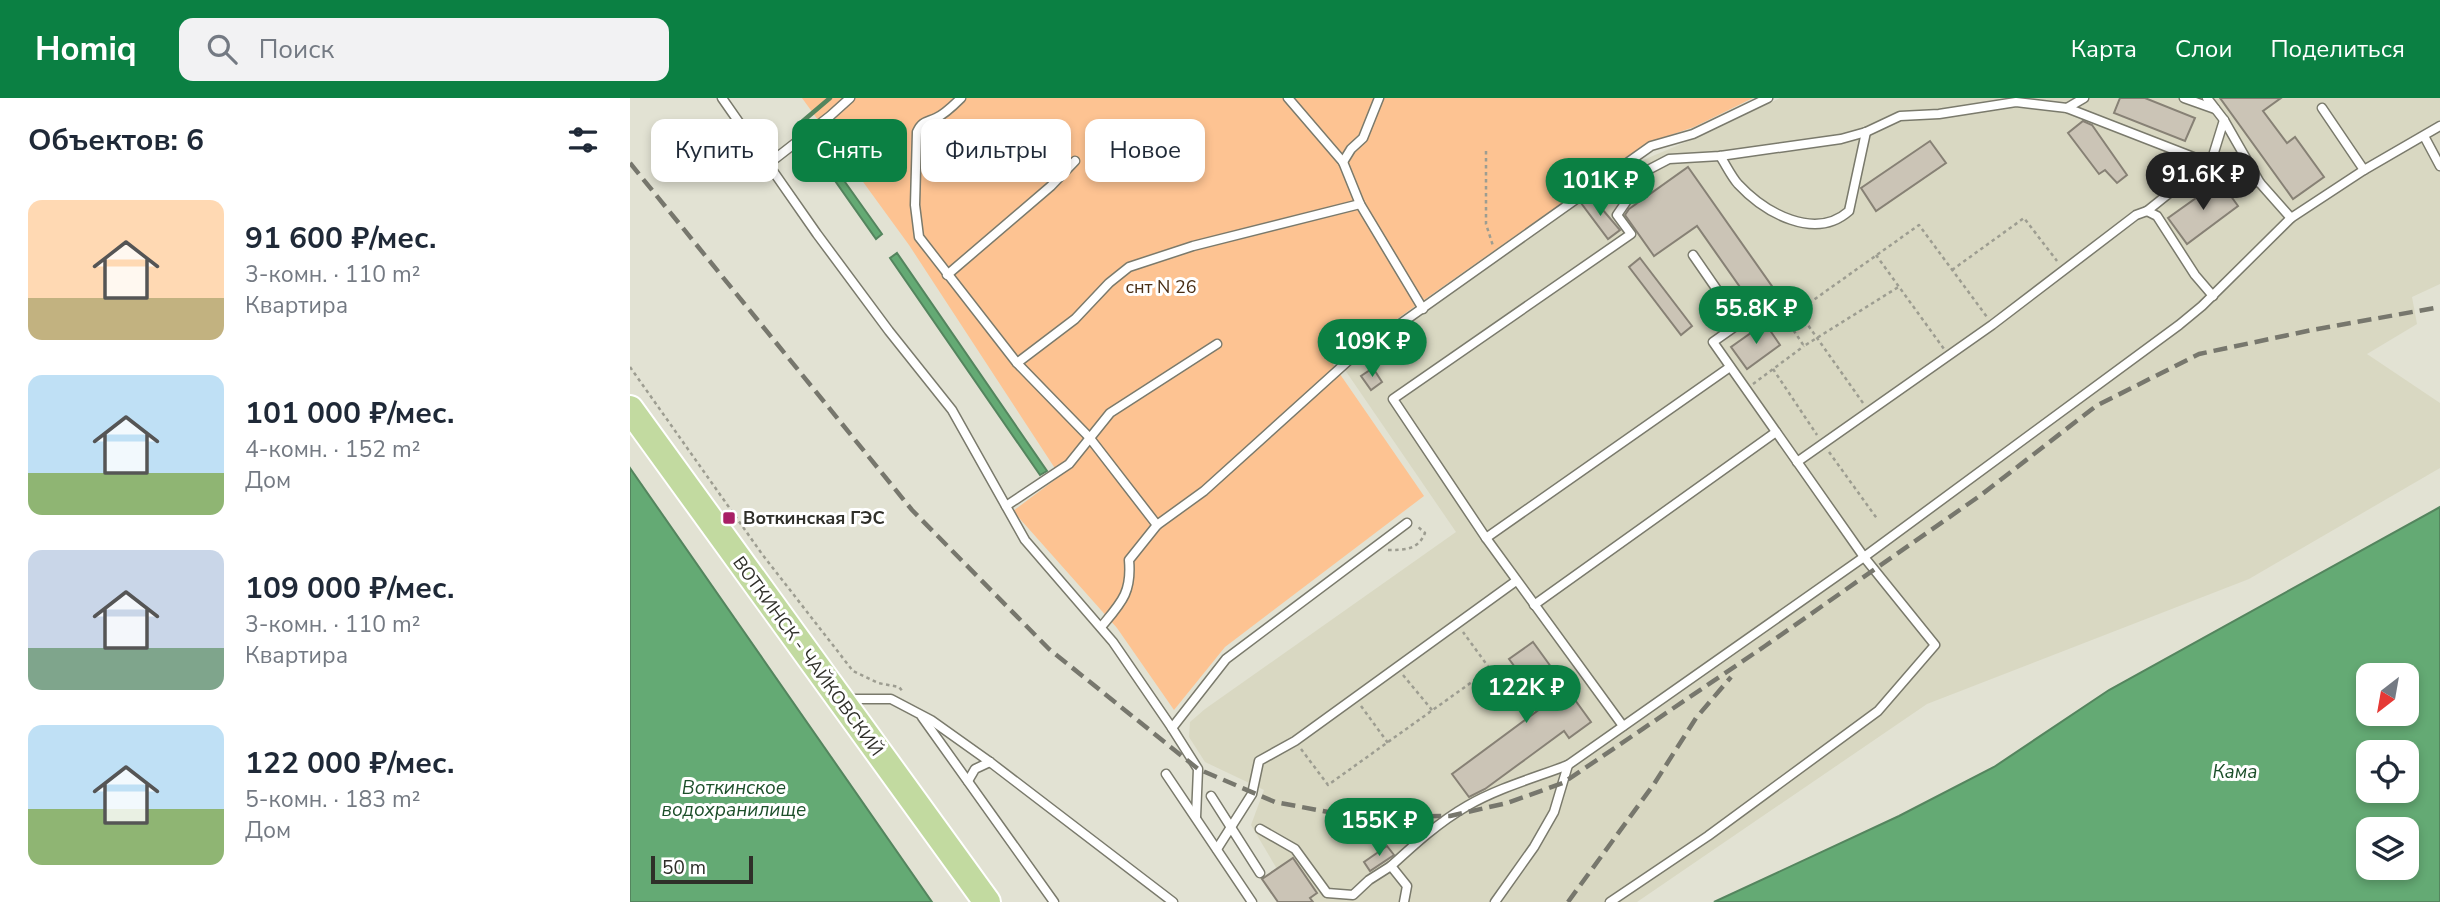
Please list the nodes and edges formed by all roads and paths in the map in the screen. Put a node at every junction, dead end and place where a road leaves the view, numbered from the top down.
1 (722, 98) edge
2 (850, 98) edge
3 (961, 98) edge
4 (1288, 98) edge
5 (1378, 98) edge
6 (1768, 98) edge
7 (2084, 98) edge
8 (2184, 98) edge
9 (2207, 98) edge
10 (2067, 108) junction
11 (2322, 108) dead end
12 (2215, 109) junction
13 (736, 119) edge
14 (2224, 120) junction
15 (2440, 126) edge
16 (1866, 132) junction
17 (2424, 136) junction
18 (1486, 151) dead end
19 (778, 156) edge
20 (1720, 156) junction
21 (1074, 161) dead end
22 (1343, 162) junction
23 (2211, 163) junction
24 (2440, 166) edge
25 (2364, 170) junction
26 (778, 180) edge
27 (2260, 183) junction
28 (1360, 204) junction
29 (2147, 211) junction
30 (2291, 218) junction
31 (1876, 254) junction
32 (1693, 255) dead end
33 (1496, 256) junction
34 (1952, 270) junction
35 (2063, 270) junction
36 (947, 275) junction
37 (1900, 286) junction
38 (2213, 296) junction
39 (1423, 309) junction
40 (1798, 311) junction
41 (1992, 325) junction
42 (1816, 338) junction
43 (1217, 344) dead end
44 (1804, 346) junction
45 (1948, 355) junction
46 (1017, 363) junction
47 (630, 367) edge
48 (1730, 367) junction
49 (1746, 389) junction
50 (630, 409) edge
51 (1869, 412) junction
52 (1776, 432) junction
53 (1090, 437) junction
54 (1797, 462) junction
55 (1006, 506) junction
56 (1407, 523) joint
57 (1157, 525) junction
58 (1486, 538) junction
59 (1373, 550) junction
60 (1864, 557) junction
61 (1517, 580) junction
62 (1534, 605) junction
63 (1456, 623) junction
64 (1101, 627) junction
65 (1396, 667) junction
66 (1354, 697) junction
67 (838, 699) junction
68 (1432, 711) junction
69 (920, 715) junction
70 (1623, 726) junction
71 (1172, 728) junction
72 (1295, 741) junction
73 (1388, 743) junction
74 (990, 762) junction
75 (1568, 765) junction
76 (1166, 774) dead end
77 (968, 781) junction
78 (1211, 796) dead end
79 (1196, 817) junction
80 (1230, 828) junction
81 (1260, 829) dead end
82 (1217, 849) junction
83 (1391, 866) junction
84 (1260, 873) dead end
85 (987, 902) edge
86 (1054, 902) edge
87 (1173, 902) edge
88 (1252, 902) edge
89 (1405, 902) edge
90 (1495, 902) edge
91 (1610, 902) edge

1 - 13 lane
2 - 19 lane
3 - 36 lane
4 - 22 lane
5 - 22 lane
6 - 33 lane
7 - 10 lane
8 - 12 lane
9 - 12 lane
10 - 16 lane
10 - 23 lane
11 - 25 lane
12 - 14 lane
14 - 23 lane
14 - 27 lane
15 - 17 lane
16 - 20 lane
16 - 20 lane
17 - 24 lane
17 - 25 lane
18 - 33 path
20 - 58 lane
21 - 36 lane
22 - 28 lane
23 - 27 lane
23 - 29 lane
25 - 30 lane
26 - 55 lane
27 - 30 lane
28 - 39 lane
28 - 46 lane
29 - 35 lane
29 - 38 lane
30 - 38 lane
31 - 34 path
31 - 37 path
31 - 40 path
32 - 48 lane
33 - 39 lane
34 - 35 path
34 - 41 path
35 - 41 lane
36 - 46 lane
37 - 42 path
37 - 45 path
38 - 60 lane
39 - 57 lane
40 - 42 path
40 - 44 path
41 - 45 lane
42 - 44 path
42 - 51 path
43 - 53 lane
44 - 49 path
45 - 51 lane
46 - 53 lane
47 - 69 path
48 - 49 lane
48 - 58 lane
49 - 52 lane
50 - 67 main road, ВОТКИНСК - ЧАЙКОВСКИЙ
51 - 54 lane
52 - 54 lane
52 - 62 lane
53 - 55 lane
53 - 57 lane
54 - 60 lane
55 - 64 lane
56 - 59 lane
56 - 59 path
57 - 64 lane
58 - 61 lane
59 - 71 lane
60 - 70 lane
60 - 91 lane
61 - 62 lane
61 - 63 lane
62 - 70 lane
63 - 65 lane
63 - 68 path
64 - 71 lane
65 - 66 lane
65 - 68 path
66 - 72 lane
66 - 73 path
67 - 69 lane
67 - 85 main road, ВОТКИНСК - ЧАЙКОВСКИЙ
68 - 73 path
69 - 74 lane
69 - 77 lane
70 - 75 lane
71 - 79 lane
72 - 73 path
72 - 80 lane
74 - 77 lane
74 - 87 lane
75 - 83 lane
75 - 90 lane
76 - 79 lane
77 - 86 lane
78 - 80 lane
79 - 82 lane
80 - 82 lane
80 - 84 lane
81 - 83 lane
82 - 88 lane
83 - 89 lane

